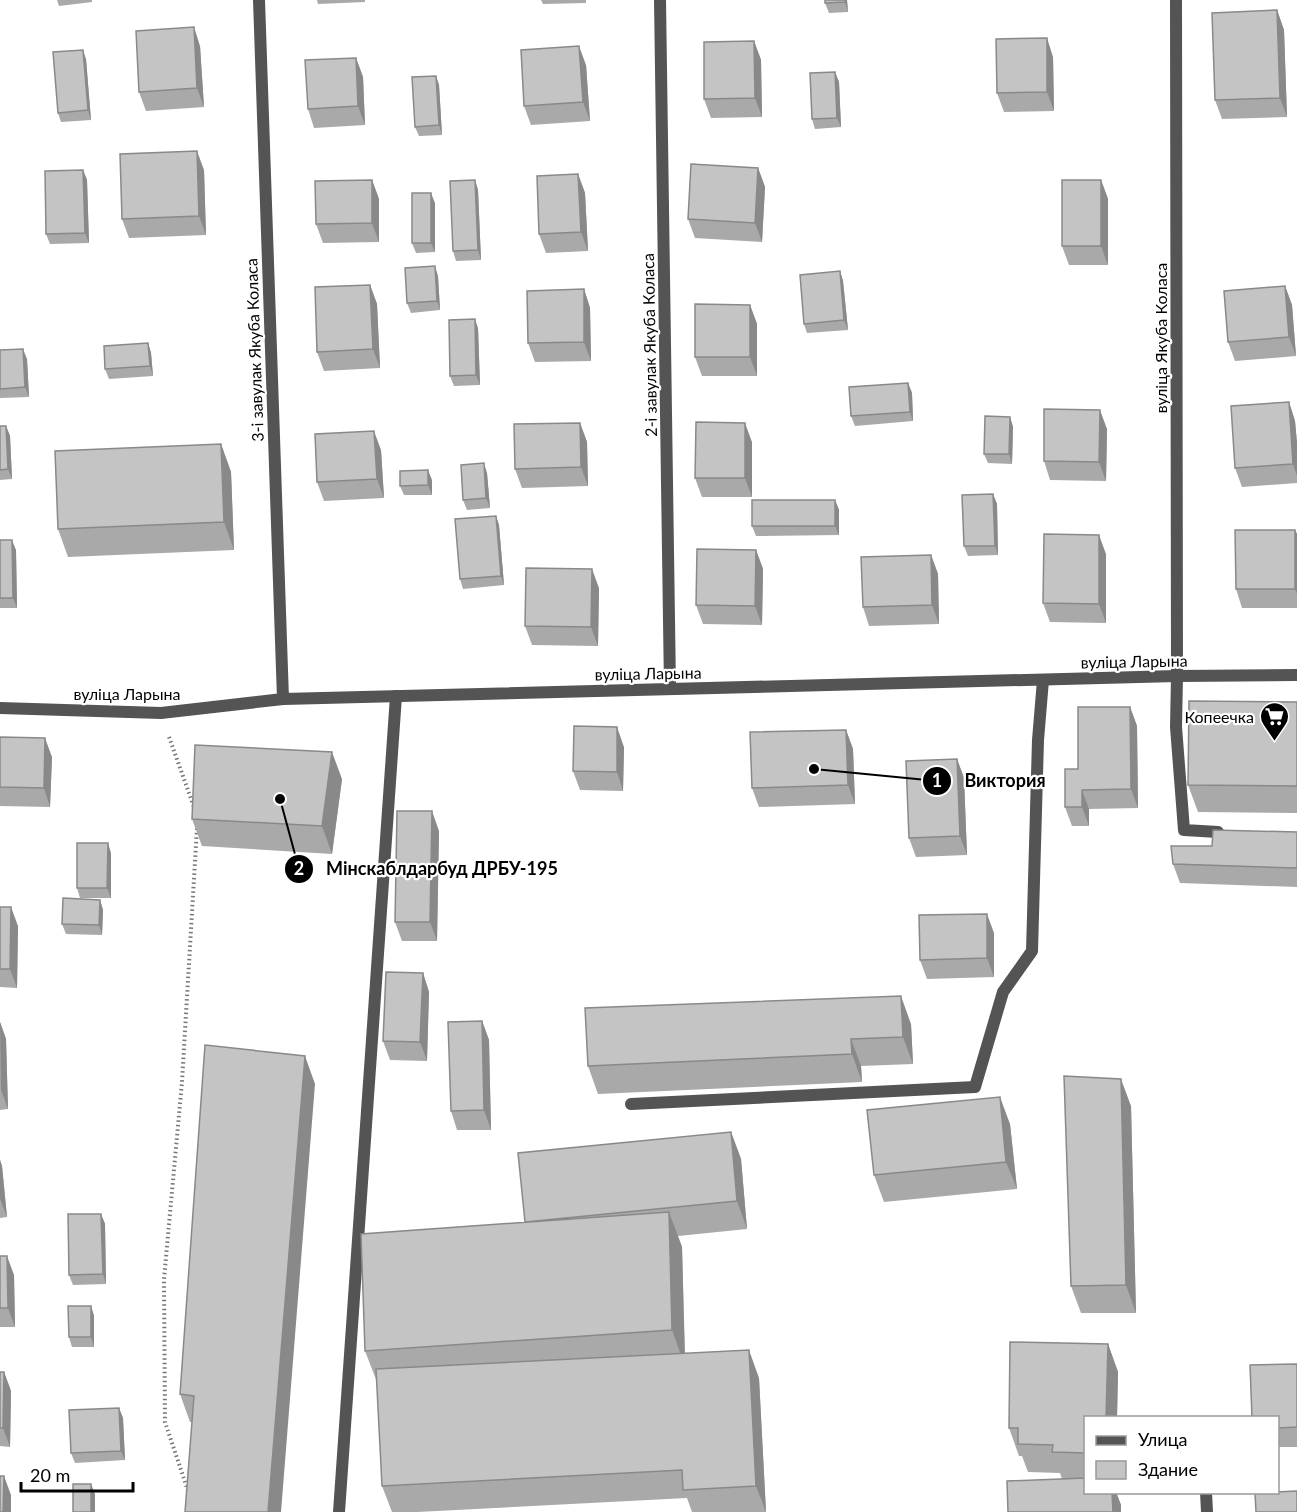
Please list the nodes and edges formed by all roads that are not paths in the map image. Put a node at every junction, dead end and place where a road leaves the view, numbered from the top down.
1 (259, 0) edge
2 (660, 0) edge
3 (1176, 0) edge
4 (1297, 675) edge
5 (1177, 676) junction
6 (1043, 680) junction
7 (670, 689) junction
8 (396, 696) junction
9 (283, 699) junction
10 (0, 708) edge
11 (1218, 832) edge
12 (631, 1104) dead end
13 (1206, 1494) edge
14 (339, 1512) edge
15 (1207, 1512) edge

1 - 9 street, 3-і завулак Якуба Коласа
2 - 7 street, 2-і завулак Якуба Коласа
3 - 5 street, вуліца Якуба Коласа
4 - 5 street, вуліца Ларына
5 - 6 street, вуліца Ларына
5 - 11 street, вуліца Якуба Коласа
6 - 7 street, вуліца Ларына
6 - 12 street
7 - 8 street, вуліца Ларына
8 - 9 street, вуліца Ларына
8 - 14 street
9 - 10 street, вуліца Ларына
13 - 15 street

